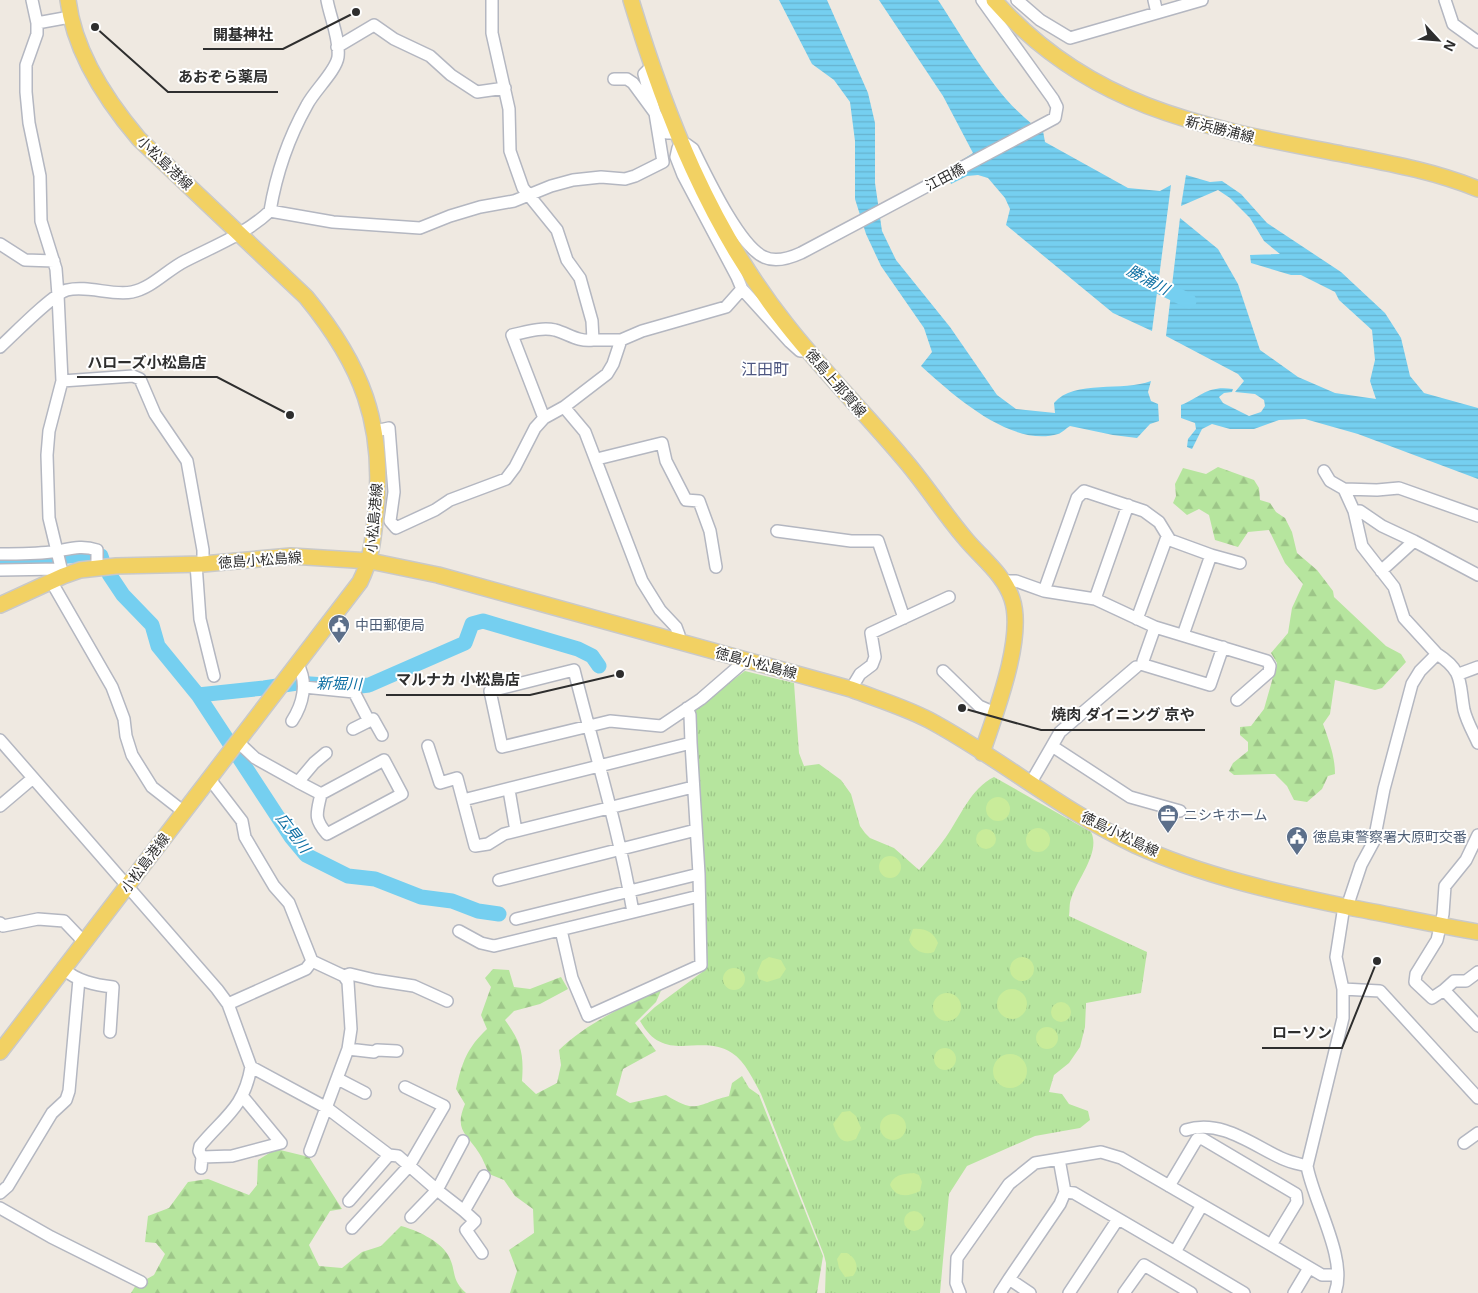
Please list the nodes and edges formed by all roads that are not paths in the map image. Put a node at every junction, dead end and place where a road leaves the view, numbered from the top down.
1 (32, 0) edge
2 (68, 0) edge
3 (326, 0) edge
4 (492, 0) edge
5 (631, 0) edge
6 (982, 0) edge
7 (994, 0) edge
8 (1017, 0) edge
9 (1154, 0) edge
10 (1202, 0) edge
11 (1445, 0) edge
12 (1157, 13) junction
13 (70, 17) junction
14 (37, 23) junction
15 (1478, 42) edge
16 (337, 47) junction
17 (652, 66) junction
18 (614, 79) dead end
19 (505, 88) junction
20 (655, 113) junction
21 (678, 139) junction
22 (1478, 189) edge
23 (528, 196) junction
24 (270, 211) junction
25 (239, 234) junction
26 (0, 244) edge
27 (54, 261) junction
28 (742, 290) junction
29 (58, 295) junction
30 (593, 340) junction
31 (621, 340) junction
32 (0, 347) edge
33 (809, 352) junction
34 (62, 381) junction
35 (564, 407) junction
36 (544, 418) junction
37 (375, 431) junction
38 (597, 458) junction
39 (1324, 471) dead end
40 (1344, 489) junction
41 (1128, 505) junction
42 (1354, 511) junction
43 (1478, 516) edge
44 (777, 531) dead end
45 (1168, 537) junction
46 (1414, 541) junction
47 (0, 554) edge
48 (1211, 555) junction
49 (97, 560) junction
50 (370, 561) junction
51 (1240, 563) dead end
52 (200, 564) junction
53 (58, 566) junction
54 (716, 567) dead end
55 (0, 570) edge
56 (1381, 570) junction
57 (1478, 575) edge
58 (1004, 581) junction
59 (1044, 591) junction
60 (948, 597) dead end
61 (1095, 599) junction
62 (0, 605) edge
63 (904, 618) junction
64 (1138, 619) junction
65 (1155, 627) junction
66 (1183, 635) junction
67 (679, 642) junction
68 (1223, 647) junction
69 (1437, 654) junction
70 (746, 660) junction
71 (298, 665) junction
72 (1136, 667) dead end
73 (1478, 667) edge
74 (943, 671) dead end
75 (1459, 674) junction
76 (214, 676) dead end
77 (304, 687) junction
78 (852, 689) junction
79 (1237, 700) dead end
80 (688, 708) junction
81 (995, 713) junction
82 (292, 721) dead end
83 (369, 721) junction
84 (588, 726) junction
85 (353, 729) dead end
86 (1476, 729) edge
87 (382, 735) dead end
88 (0, 740) edge
89 (691, 743) junction
90 (1478, 743) edge
91 (235, 746) junction
92 (428, 746) dead end
93 (1052, 746) junction
94 (326, 753) dead end
95 (982, 753) junction
96 (599, 767) junction
97 (32, 778) junction
98 (210, 778) junction
99 (298, 782) junction
100 (1030, 784) junction
101 (693, 787) junction
102 (509, 790) junction
103 (321, 794) junction
104 (463, 800) junction
105 (0, 806) edge
106 (610, 809) junction
107 (1180, 811) dead end
108 (184, 812) junction
109 (696, 830) junction
110 (516, 831) junction
111 (1478, 835) edge
112 (620, 849) junction
113 (699, 874) junction
114 (498, 880) dead end
115 (128, 886) junction
116 (629, 891) junction
117 (700, 896) junction
118 (1345, 906) junction
119 (633, 912) junction
120 (516, 919) dead end
121 (0, 923) edge
122 (1441, 926) junction
123 (561, 930) junction
124 (459, 931) dead end
125 (1478, 932) edge
126 (84, 942) junction
127 (312, 961) junction
128 (63, 969) junction
129 (1478, 972) edge
130 (344, 976) junction
131 (79, 979) junction
132 (1343, 989) junction
133 (1444, 990) junction
134 (447, 1001) dead end
135 (228, 1004) junction
136 (1478, 1026) edge
137 (110, 1032) dead end
138 (348, 1049) junction
139 (397, 1051) dead end
140 (0, 1052) edge
141 (252, 1066) junction
142 (338, 1078) junction
143 (405, 1087) dead end
144 (365, 1093) dead end
145 (243, 1097) junction
146 (1478, 1098) edge
147 (327, 1108) junction
148 (1186, 1130) dead end
149 (1478, 1133) edge
150 (463, 1141) dead end
151 (1464, 1143) dead end
152 (310, 1151) dead end
153 (389, 1155) junction
154 (1059, 1159) junction
155 (409, 1166) junction
156 (1308, 1166) junction
157 (484, 1176) dead end
158 (1170, 1186) junction
159 (436, 1190) junction
160 (1065, 1192) junction
161 (0, 1193) edge
162 (349, 1201) dead end
163 (1202, 1205) junction
164 (0, 1208) edge
165 (464, 1211) junction
166 (412, 1217) dead end
167 (1118, 1219) junction
168 (352, 1228) dead end
169 (1271, 1245) junction
170 (1174, 1252) junction
171 (482, 1253) dead end
172 (1309, 1268) junction
173 (1337, 1275) junction
174 (1009, 1279) junction
175 (141, 1282) dead end
176 (1183, 1291) edge
177 (960, 1293) edge
178 (1000, 1293) edge
179 (1030, 1293) edge
180 (1069, 1293) edge
181 (1124, 1293) edge
182 (1244, 1293) edge
183 (1294, 1293) edge
184 (1335, 1293) edge

1 - 14 street
2 - 13 main road, 小松島港線
3 - 16 street
4 - 19 street
5 - 17 main road, 徳島上那賀線
6 - 21 street, 江田橋
7 - 22 main road, 新浜勝浦線
8 - 12 street
9 - 12 street
10 - 12 street
11 - 15 street
13 - 14 street
13 - 25 main road, 小松島港線
14 - 27 street
16 - 19 street
16 - 24 street
17 - 20 street
17 - 21 main road, 徳島上那賀線
18 - 20 street
19 - 23 street
20 - 21 street, 江田橋
20 - 23 street
21 - 28 street
21 - 33 main road, 徳島上那賀線
23 - 24 street
23 - 30 street
24 - 25 street
25 - 29 street
25 - 37 main road, 小松島港線
26 - 27 street
27 - 29 street
28 - 31 street
28 - 33 street
29 - 32 street
29 - 34 street
30 - 31 street
30 - 36 street
31 - 35 street
33 - 58 main road, 徳島上那賀線
34 - 52 street
34 - 53 street
35 - 36 street
35 - 38 street
36 - 37 street
37 - 50 main road, 小松島港線
38 - 54 street
38 - 67 street
39 - 40 street
40 - 42 street
40 - 43 street
41 - 45 street
41 - 59 street
41 - 61 street
42 - 46 street
42 - 56 street
44 - 63 street
45 - 48 street
45 - 64 street
46 - 56 street
46 - 57 street
47 - 53 street
48 - 51 street
48 - 66 street
49 - 52 main road, 徳島小松島線
49 - 53 main road, 徳島小松島線
49 - 53 street
50 - 52 main road, 徳島小松島線
50 - 67 main road, 徳島小松島線
50 - 71 main road, 小松島港線
52 - 76 street
53 - 55 street
53 - 62 main road, 徳島小松島線
53 - 108 street
56 - 69 street
58 - 59 street
58 - 81 main road, 徳島上那賀線
59 - 61 street
60 - 63 street
61 - 64 street
63 - 78 street
64 - 65 street
65 - 66 street
65 - 68 street
66 - 68 street
67 - 70 main road, 徳島小松島線
68 - 79 street
69 - 75 street
69 - 118 street
70 - 78 main road, 徳島小松島線
70 - 80 street
71 - 77 street
71 - 91 main road, 小松島港線
72 - 93 street
73 - 75 street
74 - 81 street
75 - 86 street
77 - 82 street
77 - 83 street
78 - 95 main road, 徳島小松島線
80 - 84 street
80 - 89 street
81 - 95 main road, 徳島上那賀線
83 - 85 street
83 - 87 street
84 - 84 street
84 - 96 street
86 - 90 street
88 - 97 street
89 - 96 street
89 - 101 street
91 - 98 main road, 小松島港線
91 - 99 street
92 - 104 street
93 - 100 street
93 - 107 street
94 - 99 street
95 - 100 main road, 徳島小松島線
96 - 102 street
96 - 106 street
97 - 105 street
97 - 115 street
98 - 108 main road, 小松島港線
98 - 127 street
99 - 103 street
100 - 118 main road, 徳島小松島線
101 - 106 street
101 - 109 street
102 - 104 street
102 - 110 street
103 - 103 street
104 - 110 street
106 - 110 street
106 - 112 street
108 - 115 main road, 小松島港線
109 - 112 street
109 - 113 street
111 - 122 street
112 - 114 street
112 - 116 street
113 - 116 street
113 - 117 street
115 - 126 main road, 小松島港線
115 - 135 street
116 - 119 street
116 - 120 street
117 - 119 street
117 - 123 street
118 - 122 main road, 徳島小松島線
118 - 132 street
119 - 123 street
121 - 126 street
122 - 125 main road, 徳島小松島線
122 - 133 street
123 - 124 street
126 - 128 main road, 小松島港線
127 - 130 street
127 - 135 street
128 - 131 street
128 - 140 main road, 小松島港線
129 - 133 street
130 - 134 street
130 - 138 street
131 - 137 street
131 - 161 street
132 - 146 street
132 - 156 street
133 - 136 street
135 - 141 street
138 - 139 street
138 - 142 street
141 - 145 street
141 - 147 street
142 - 144 street
142 - 147 street
143 - 155 street
145 - 145 street
147 - 152 street
147 - 153 street
148 - 156 street
149 - 151 street
150 - 159 street
153 - 155 street
153 - 162 street
154 - 158 street
154 - 160 street
154 - 177 street
155 - 159 street
155 - 168 street
156 - 173 street
157 - 165 street
158 - 163 street
158 - 169 street
159 - 165 street
159 - 166 street
160 - 167 street
160 - 174 street
163 - 169 street
163 - 170 street
164 - 175 street
165 - 171 street
167 - 170 street
167 - 180 street
169 - 172 street
170 - 182 street
172 - 173 street
172 - 183 street
173 - 184 street
174 - 178 street
174 - 179 street
176 - 181 street

